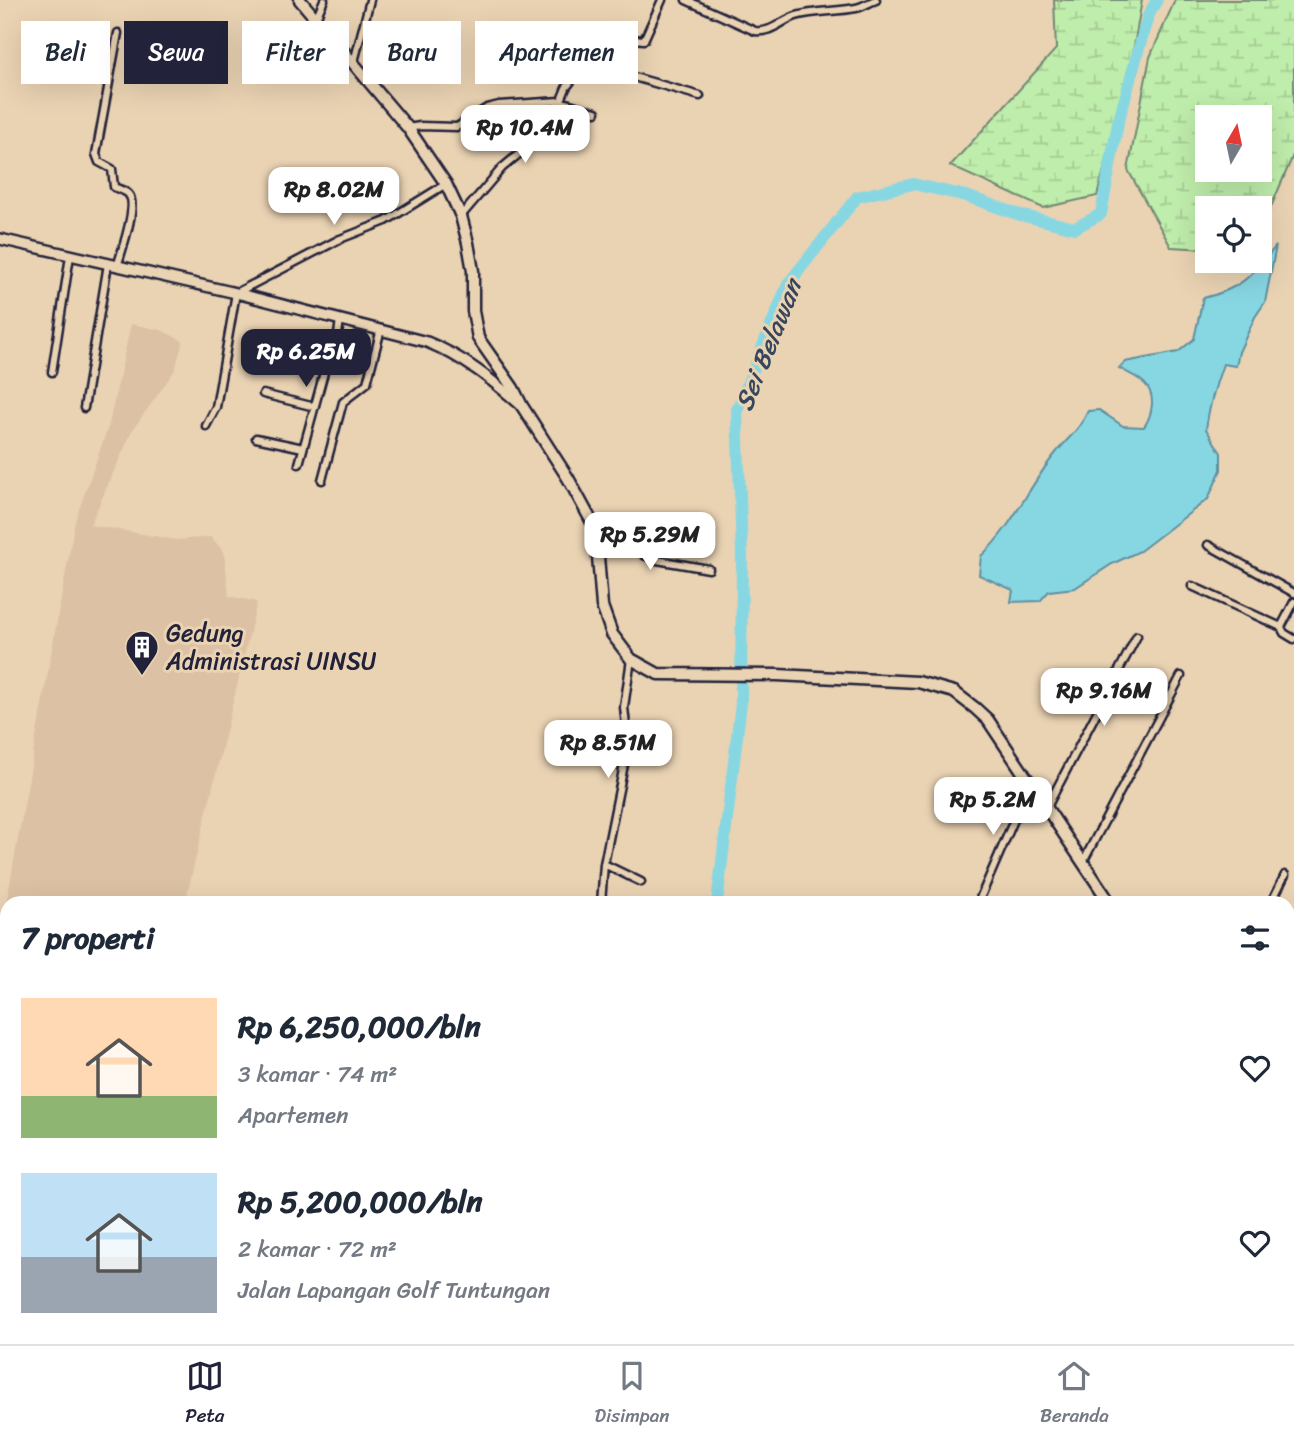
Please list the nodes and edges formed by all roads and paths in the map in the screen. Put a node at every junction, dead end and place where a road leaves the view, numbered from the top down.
1 (300, 0) edge
2 (324, 0) edge
3 (370, 0) edge
4 (662, 0) edge
5 (686, 0) edge
6 (876, 0) edge
7 (316, 18) junction
8 (118, 33) dead end
9 (638, 39) edge
10 (354, 62) junction
11 (638, 78) edge
12 (569, 84) edge
13 (700, 96) dead end
14 (559, 101) junction
15 (596, 112) dead end
16 (408, 128) junction
17 (446, 184) junction
18 (461, 216) junction
19 (0, 239) edge
20 (70, 256) junction
21 (112, 266) junction
22 (236, 293) junction
23 (340, 319) junction
24 (381, 329) junction
25 (52, 372) dead end
26 (263, 394) dead end
27 (522, 406) junction
28 (315, 407) junction
29 (84, 408) dead end
30 (206, 426) dead end
31 (256, 438) dead end
32 (303, 448) junction
33 (299, 464) dead end
34 (321, 480) dead end
35 (597, 544) junction
36 (1208, 545) dead end
37 (709, 569) dead end
38 (1192, 586) dead end
39 (1294, 593) edge
40 (1294, 602) edge
41 (1281, 626) junction
42 (1136, 636) dead end
43 (1294, 639) edge
44 (631, 659) junction
45 (1181, 677) dead end
46 (1030, 781) junction
47 (1047, 807) junction
48 (604, 864) junction
49 (1082, 864) junction
50 (1285, 874) dead end
51 (641, 882) dead end
52 (602, 896) edge
53 (981, 896) edge
54 (1105, 896) edge
55 (1274, 896) edge

1 - 7 main road
2 - 7 street
3 - 10 street
4 - 9 street
5 - 6 street
7 - 10 main road
8 - 21 street
10 - 16 main road
11 - 13 street
12 - 14 street
14 - 15 street
14 - 16 street
14 - 18 street
16 - 17 main road
17 - 18 main road
17 - 22 street
18 - 27 main road
19 - 20 street
20 - 21 street
20 - 25 street
21 - 22 street
21 - 29 street
22 - 23 street
22 - 30 street
23 - 24 street
23 - 28 street
24 - 27 street
24 - 34 street
26 - 28 street
27 - 35 main road
28 - 32 street
31 - 32 street
32 - 33 street
35 - 37 street
35 - 44 main road
36 - 39 street
38 - 41 street
40 - 41 street
41 - 43 street
42 - 47 street
44 - 46 main road
44 - 48 street
45 - 49 street
46 - 47 main road
46 - 53 street
47 - 49 main road
48 - 51 street
48 - 52 street
49 - 54 main road
50 - 55 street

